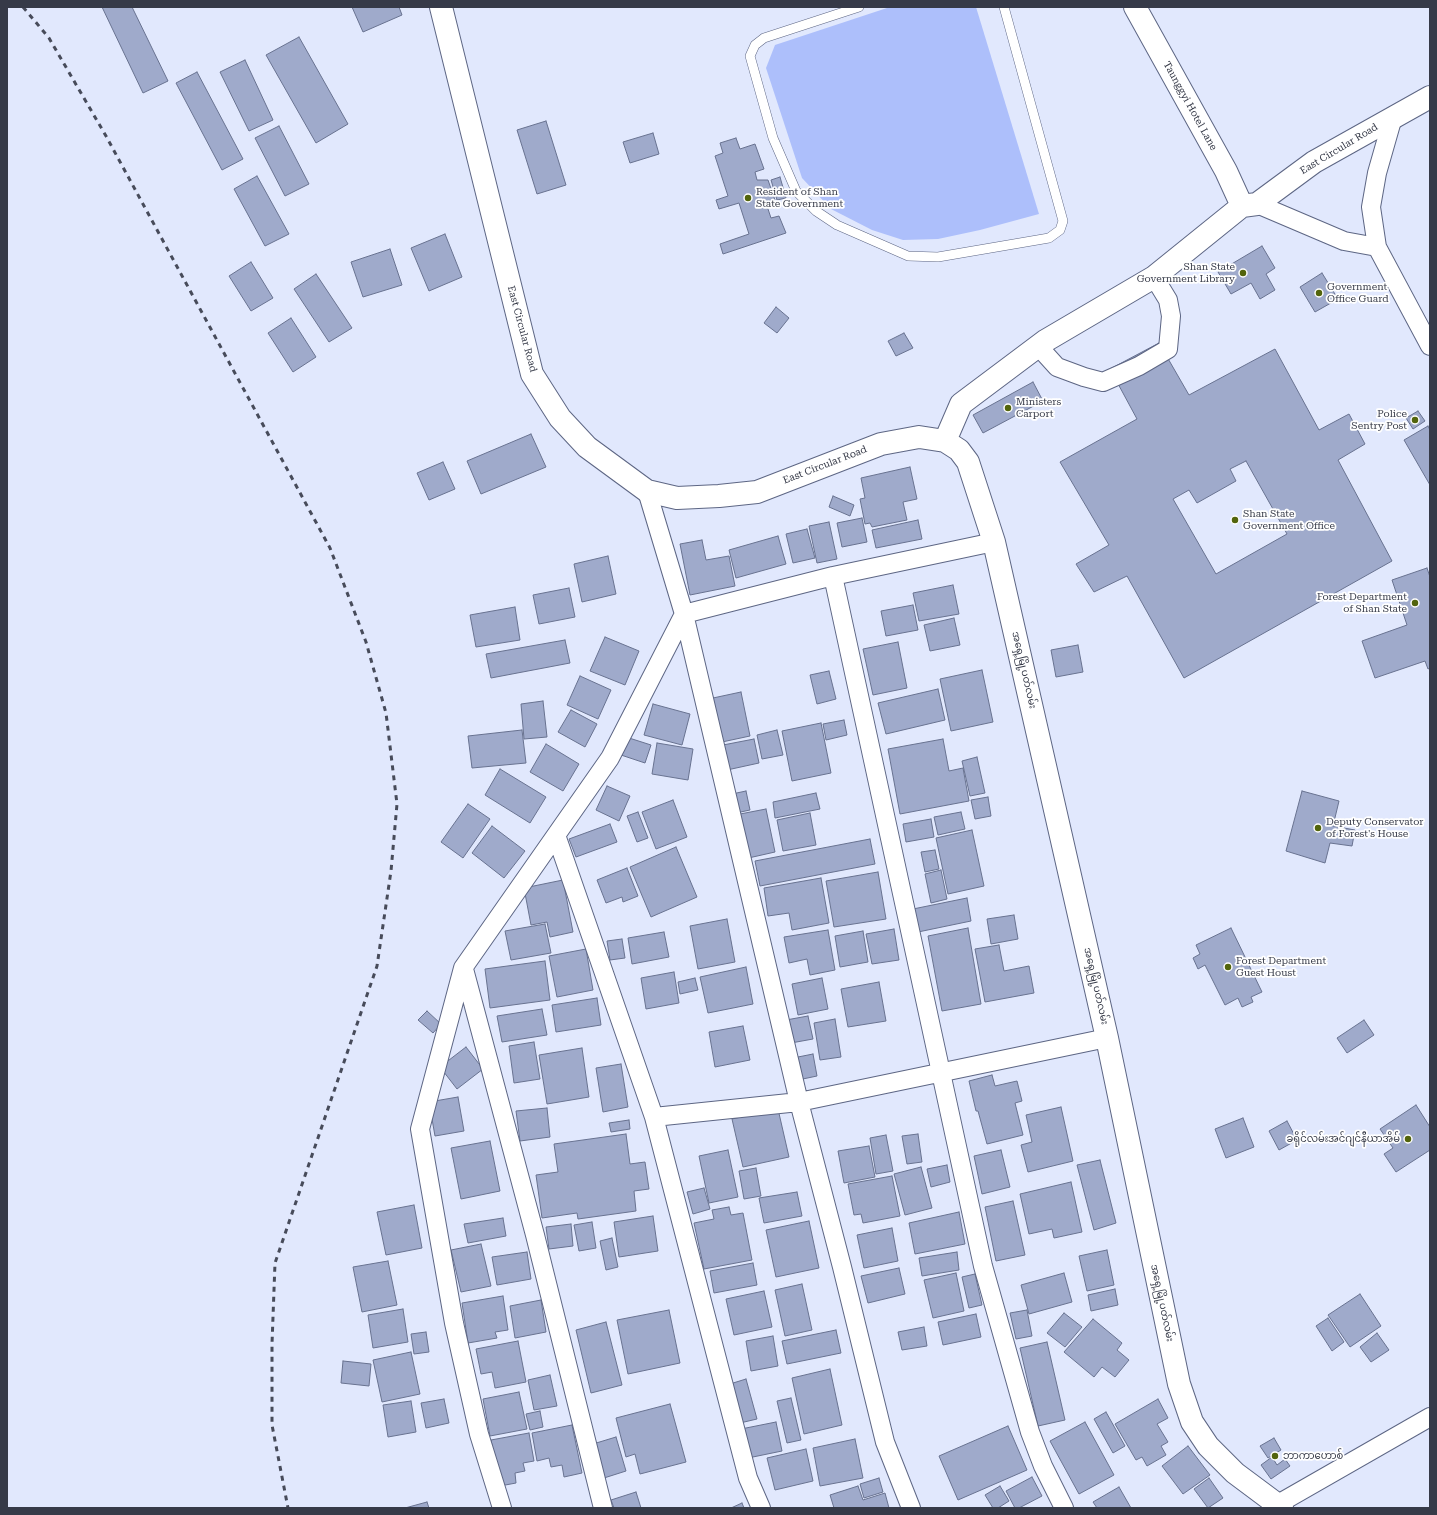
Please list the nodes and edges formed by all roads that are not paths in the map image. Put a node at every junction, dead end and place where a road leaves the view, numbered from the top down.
1 (441, 7) edge
2 (859, 7) edge
3 (1004, 7) edge
4 (1135, 7) edge
5 (1430, 97) edge
6 (1393, 117) junction
7 (1249, 205) junction
8 (1377, 247) junction
9 (1154, 277) junction
10 (1038, 346) junction
11 (1430, 346) edge
12 (944, 441) junction
13 (646, 492) junction
14 (994, 542) junction
15 (833, 576) junction
16 (684, 614) junction
17 (556, 835) junction
18 (464, 968) junction
19 (1107, 1038) junction
20 (942, 1072) junction
21 (799, 1102) junction
22 (654, 1117) junction
23 (1430, 1418) edge
24 (1276, 1507) edge
25 (502, 1508) edge
26 (603, 1508) edge
27 (761, 1508) edge
28 (911, 1508) edge
29 (1064, 1508) edge

1 - 13 street, East Circular Road
2 - 3 lane
4 - 7 street, Taunggyi Hotel Lane
5 - 6 street, East Circular Road
6 - 7 street, East Circular Road
6 - 8 street
7 - 8 street
7 - 9 street, East Circular Road
8 - 11 street
9 - 10 street, East Circular Road
9 - 10 street
10 - 12 street, East Circular Road
12 - 13 street, East Circular Road
12 - 14 street, အရှေ့မြို့ပတ်လမ်း
13 - 16 street
14 - 15 street
14 - 19 street, အရှေ့မြို့ပတ်လမ်း
15 - 16 street
15 - 20 street
16 - 17 street
16 - 21 street
17 - 18 street
17 - 22 street
18 - 25 street
18 - 26 street
19 - 20 street
19 - 24 street, အရှေ့မြို့ပတ်လမ်း
20 - 21 street
20 - 29 street
21 - 22 street
21 - 28 street
22 - 27 street
23 - 24 street

